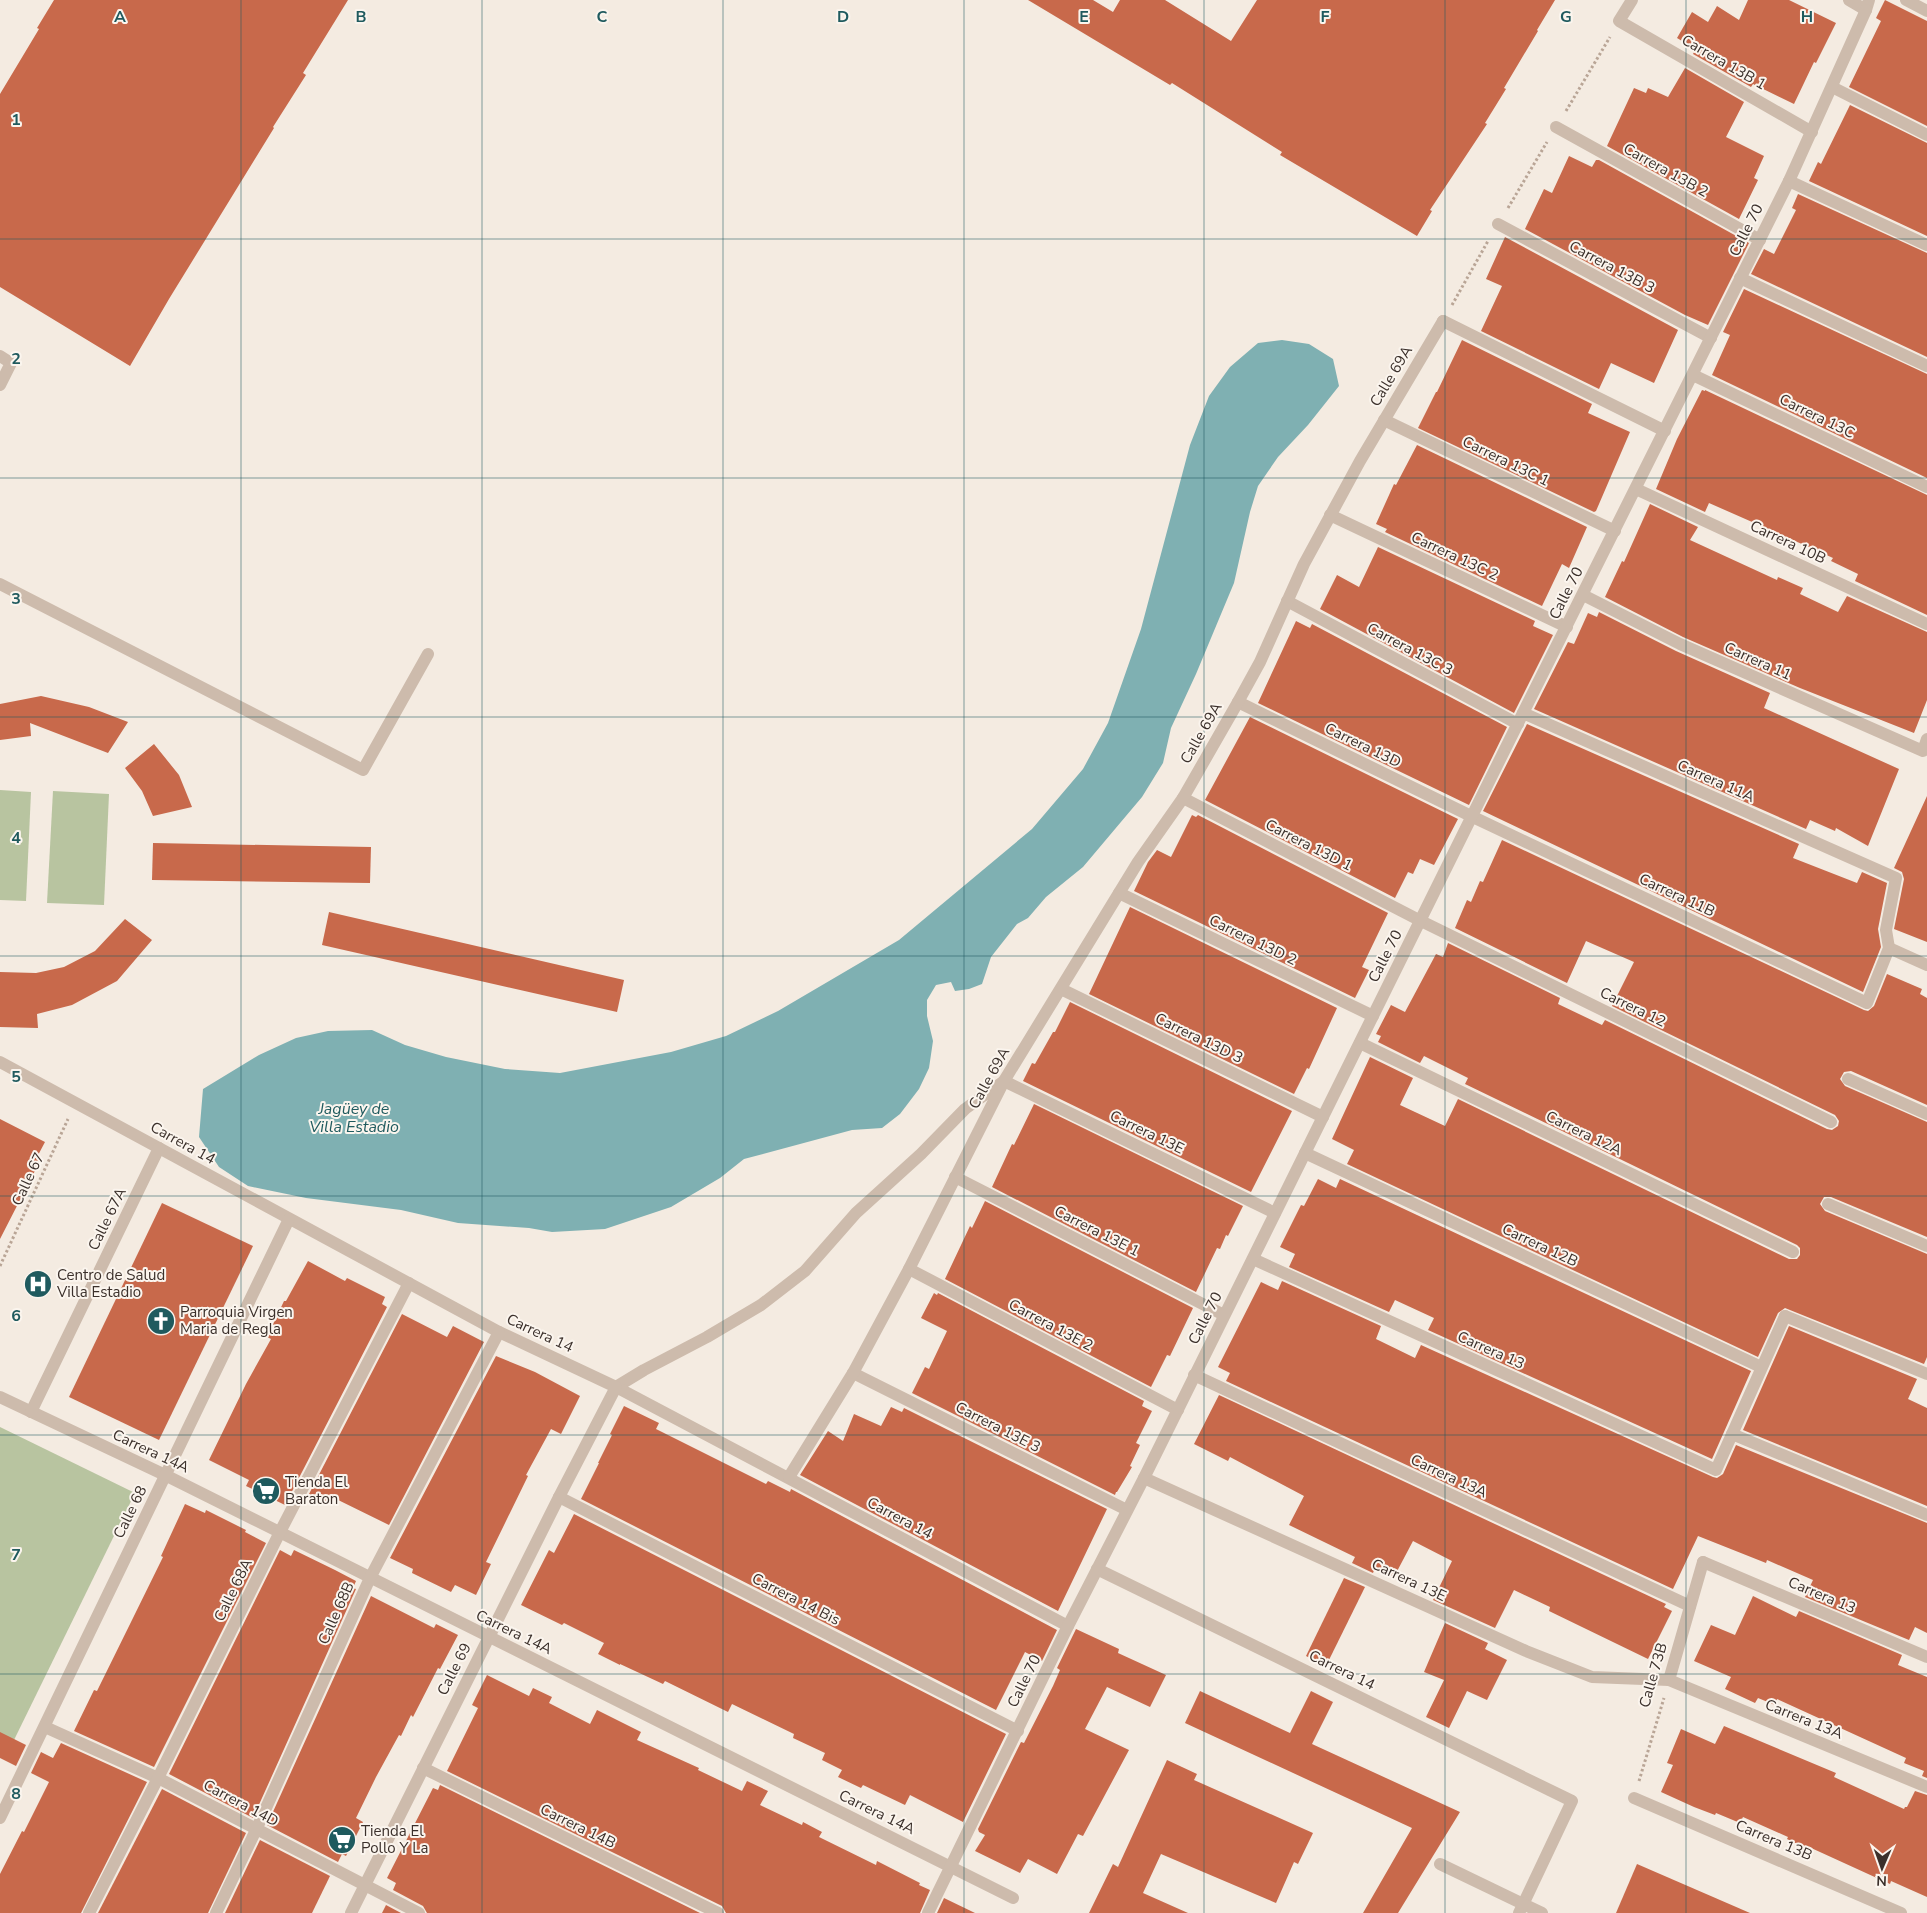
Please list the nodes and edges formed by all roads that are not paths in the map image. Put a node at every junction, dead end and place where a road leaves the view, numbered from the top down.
1 (1632, 0) edge
2 (1849, 0) edge
3 (1906, 0) edge
4 (1868, 5) edge
5 (1927, 11) edge
6 (1832, 87) junction
7 (1556, 127) road end
8 (1812, 132) junction
9 (1927, 135) edge
10 (1789, 181) junction
11 (1498, 224) road end
12 (1760, 240) junction
13 (1927, 245) edge
14 (1740, 278) junction
15 (1711, 338) junction
16 (5, 360) edge
17 (1927, 366) edge
18 (1693, 374) junction
19 (0, 385) edge
20 (1384, 420) junction
21 (1665, 431) junction
22 (1927, 487) edge
23 (1636, 490) junction
24 (1330, 515) junction
25 (1615, 531) junction
26 (0, 584) edge
27 (1583, 595) junction
28 (1287, 602) junction
29 (1927, 624) edge
30 (1567, 627) junction
31 (428, 654) dead end
32 (1238, 702) junction
33 (1520, 719) junction
34 (1925, 745) edge
35 (1183, 798) junction
36 (1472, 817) junction
37 (1119, 893) junction
38 (1421, 921) junction
39 (1889, 948) junction
40 (1927, 965) edge
41 (1061, 988) junction
42 (1373, 1016) junction
43 (1360, 1043) junction
44 (0, 1062) edge
45 (1848, 1078) dead end
46 (1004, 1081) junction
47 (1927, 1114) edge
48 (1323, 1117) junction
49 (1831, 1122) dead end
50 (159, 1148) junction
51 (1306, 1152) junction
52 (955, 1177) junction
53 (1828, 1204) dead end
54 (1275, 1213) junction
55 (289, 1219) junction
56 (1927, 1246) edge
57 (1794, 1252) dead end
58 (1253, 1259) junction
59 (909, 1269) junction
60 (409, 1283) junction
61 (1224, 1315) junction
62 (499, 1332) junction
63 (1762, 1367) junction
64 (853, 1373) junction
65 (1927, 1374) edge
66 (1194, 1375) junction
67 (616, 1387) junction
68 (0, 1397) edge
69 (1178, 1410) junction
70 (31, 1412) junction
71 (1732, 1434) junction
72 (165, 1475) junction
73 (789, 1477) junction
74 (1144, 1478) junction
75 (559, 1496) junction
76 (1128, 1510) junction
77 (1927, 1515) edge
78 (280, 1532) junction
79 (1704, 1562) joint
80 (1098, 1569) junction
81 (370, 1578) junction
82 (1690, 1606) junction
83 (1068, 1626) junction
84 (488, 1637) junction
85 (1927, 1657) edge
86 (1669, 1680) junction
87 (45, 1727) junction
88 (1018, 1730) junction
89 (422, 1768) junction
90 (158, 1778) junction
91 (1927, 1787) edge
92 (1634, 1798) road end
93 (0, 1818) edge
94 (256, 1830) junction
95 (1440, 1864) dead end
96 (951, 1867) junction
97 (365, 1886) junction
98 (1013, 1898) dead end
99 (1521, 1909) edge
100 (1884, 1910) edge
101 (89, 1913) edge
102 (216, 1913) edge
103 (352, 1913) edge
104 (419, 1913) edge
105 (718, 1913) edge
106 (928, 1913) edge
107 (1542, 1913) edge
108 (1901, 1913) edge

1 - 8 street, Carrera 13B 1
2 - 4 street
3 - 5 street
4 - 6 street, Calle 70
6 - 8 street, Calle 70
6 - 9 street
7 - 12 street, Carrera 13B 2
8 - 10 street, Calle 70
10 - 12 street, Calle 70
10 - 13 street
11 - 15 street, Carrera 13B 3
12 - 14 street, Calle 70
14 - 15 street, Calle 70
14 - 17 street
15 - 18 street, Calle 70
16 - 19 street
18 - 21 street, Calle 70
18 - 22 street, Carrera 13C
20 - 21 street, Calle 69A
20 - 24 street, Calle 69A
20 - 25 street, Carrera 13C 1
21 - 23 street, Calle 70
23 - 25 street, Calle 70
23 - 29 street, Carrera 10B
24 - 28 street, Calle 69A
24 - 30 street, Carrera 13C 2
25 - 27 street, Calle 70
26 - 31 street
27 - 30 street, Calle 70
27 - 34 street, Carrera 11
28 - 32 street, Calle 69A
28 - 33 street, Carrera 13C 3
30 - 33 street, Calle 70
32 - 35 street, Calle 69A
32 - 36 street, Carrera 13D
33 - 36 street, Calle 70
33 - 39 street, Carrera 11A
35 - 37 street, Calle 69A
35 - 38 street, Carrera 13D 1
36 - 38 street, Calle 70
36 - 39 street, Carrera 11B
37 - 41 street, Calle 69A
37 - 42 street, Carrera 13D 2
38 - 42 street, Calle 70
38 - 49 street, Carrera 12
39 - 40 street
41 - 46 street, Calle 69A
41 - 48 street, Carrera 13D 3
42 - 43 street, Calle 70
43 - 48 street, Calle 70
43 - 57 street, Carrera 12A
44 - 50 street, Carrera 14
45 - 47 street
46 - 52 street, Calle 69A
46 - 54 street, Carrera 13E
46 - 67 street
48 - 51 street, Calle 70
50 - 55 street, Carrera 14
50 - 70 street, Calle 67A
51 - 54 street, Calle 70
51 - 63 street, Carrera 12B
52 - 59 street, Calle 69A
52 - 61 street, Carrera 13E 1
53 - 56 street
54 - 58 street, Calle 70
55 - 60 street, Carrera 14
55 - 72 street, Calle 68
58 - 61 street, Calle 70
58 - 71 street, Carrera 13
59 - 64 street, Calle 69A
59 - 69 street, Carrera 13E 2
60 - 62 street, Carrera 14
60 - 78 street, Calle 68A
61 - 66 street, Calle 70
62 - 67 street, Carrera 14
62 - 81 street, Calle 68B
63 - 65 street
63 - 71 street
64 - 73 street, Calle 69A
64 - 76 street, Carrera 13E 3
66 - 69 street, Calle 70
66 - 82 street, Carrera 13A
67 - 73 street, Carrera 14
67 - 75 street, Calle 69
68 - 70 street, Carrera 14A
69 - 74 street, Calle 70
70 - 72 street, Carrera 14A
71 - 77 street
72 - 78 street, Carrera 14A
72 - 87 street, Calle 68
73 - 83 street, Carrera 14
74 - 76 street, Calle 70
74 - 86 street, Carrera 13E
75 - 84 street, Calle 69
75 - 88 street, Carrera 14 Bis
76 - 80 street, Calle 70
78 - 81 street, Carrera 14A
78 - 90 street, Calle 68A
79 - 82 street, Calle 73B
79 - 85 street, Carrera 13
80 - 83 street, Calle 70
80 - 99 street, Carrera 14
81 - 84 street, Carrera 14A
81 - 94 street, Calle 68B
82 - 86 street, Calle 73B
83 - 88 street, Calle 70
84 - 89 street, Calle 69
84 - 96 street, Carrera 14A
86 - 91 street, Carrera 13A
87 - 90 street, Carrera 14D
87 - 93 street, Calle 68
88 - 96 street, Calle 70
89 - 97 street, Calle 69
89 - 105 street, Carrera 14B
90 - 94 street, Carrera 14D
90 - 101 street, Calle 68A
92 - 100 street, Carrera 13B
94 - 97 street, Carrera 14D
94 - 102 street, Calle 68B
95 - 99 street
96 - 98 street, Carrera 14A
96 - 106 street, Calle 70
97 - 103 street, Calle 69
97 - 104 street, Carrera 14D
99 - 107 street
100 - 108 street, Carrera 13B

